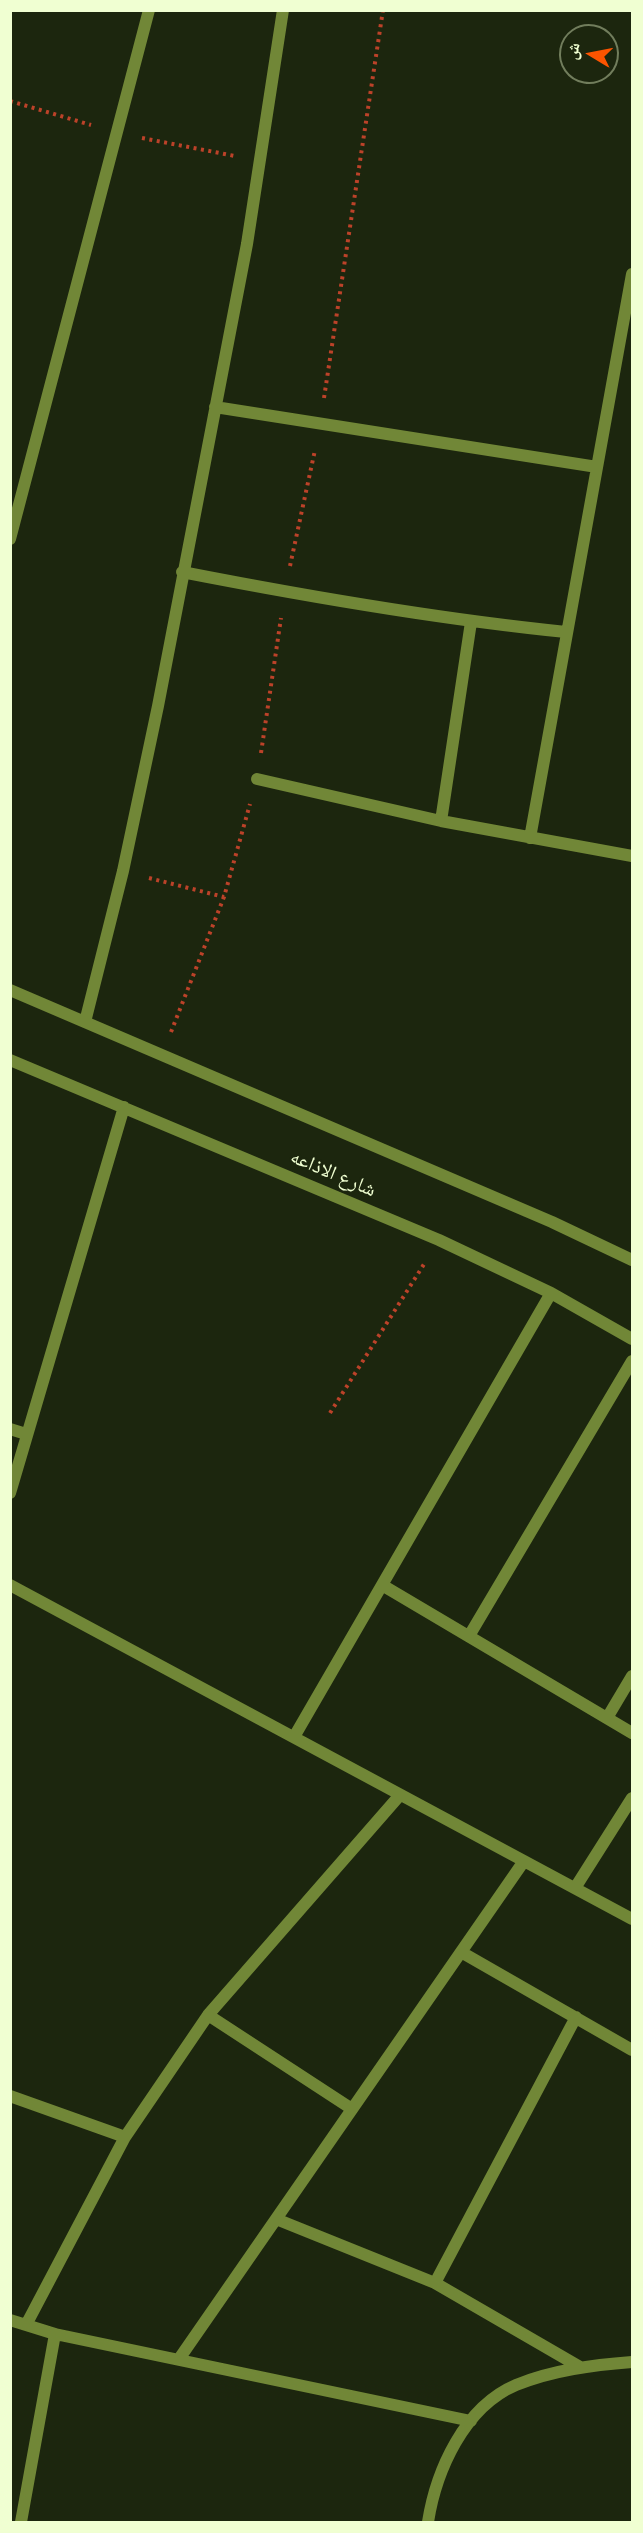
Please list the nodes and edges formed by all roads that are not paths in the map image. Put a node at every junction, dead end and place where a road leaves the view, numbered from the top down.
1 (149, 10) edge
2 (283, 10) edge
3 (633, 274) edge
4 (215, 407) junction
5 (597, 467) junction
6 (10, 539) edge
7 (182, 572) junction
8 (471, 622) junction
9 (566, 632) junction
10 (257, 779) road end
11 (441, 821) junction
12 (530, 838) junction
13 (633, 856) edge
14 (10, 990) edge
15 (85, 1022) junction
16 (10, 1060) edge
17 (124, 1107) junction
18 (633, 1260) edge
19 (551, 1293) junction
20 (633, 1339) edge
21 (633, 1361) edge
22 (10, 1429) edge
23 (26, 1434) junction
24 (10, 1494) edge
25 (10, 1585) edge
26 (382, 1585) junction
27 (469, 1636) junction
28 (633, 1676) edge
29 (607, 1718) junction
30 (633, 1733) edge
31 (294, 1737) junction
32 (400, 1795) junction
33 (633, 1798) edge
34 (524, 1861) junction
35 (575, 1888) junction
36 (633, 1919) edge
37 (461, 1952) junction
38 (208, 2015) junction
39 (576, 2017) junction
40 (633, 2050) edge
41 (10, 2096) edge
42 (352, 2109) junction
43 (125, 2137) junction
44 (276, 2219) junction
45 (435, 2283) junction
46 (10, 2320) edge
47 (26, 2325) junction
48 (55, 2334) junction
49 (179, 2359) junction
50 (633, 2362) edge
51 (580, 2367) junction
52 (471, 2421) junction
53 (21, 2523) edge
54 (428, 2523) edge

1 - 6 street
2 - 4 street
3 - 5 street
4 - 5 street
4 - 7 street
5 - 9 street
7 - 8 street
7 - 15 street
8 - 9 street
8 - 11 street
9 - 12 street
10 - 11 street
11 - 12 street
12 - 13 street
14 - 15 street
15 - 18 street
16 - 17 street, شارع الاذاعه
17 - 19 street, شارع الاذاعه
17 - 23 street
19 - 20 street, شارع الاذاعه
19 - 26 street
21 - 27 street
22 - 23 street
23 - 24 street
25 - 31 street
26 - 27 street
26 - 31 street
27 - 29 street
28 - 29 street
29 - 30 street
31 - 32 street
32 - 34 street
32 - 38 street
33 - 35 street
34 - 35 street
34 - 37 street
35 - 36 street
37 - 39 street
37 - 42 street
38 - 42 street
38 - 43 street
39 - 40 street
39 - 45 street
41 - 43 street
42 - 44 street
43 - 47 street
44 - 45 street
44 - 49 street
45 - 51 street
46 - 47 street
47 - 48 street
48 - 49 street
48 - 53 street
49 - 52 street
50 - 51 street
51 - 52 street
52 - 54 street

